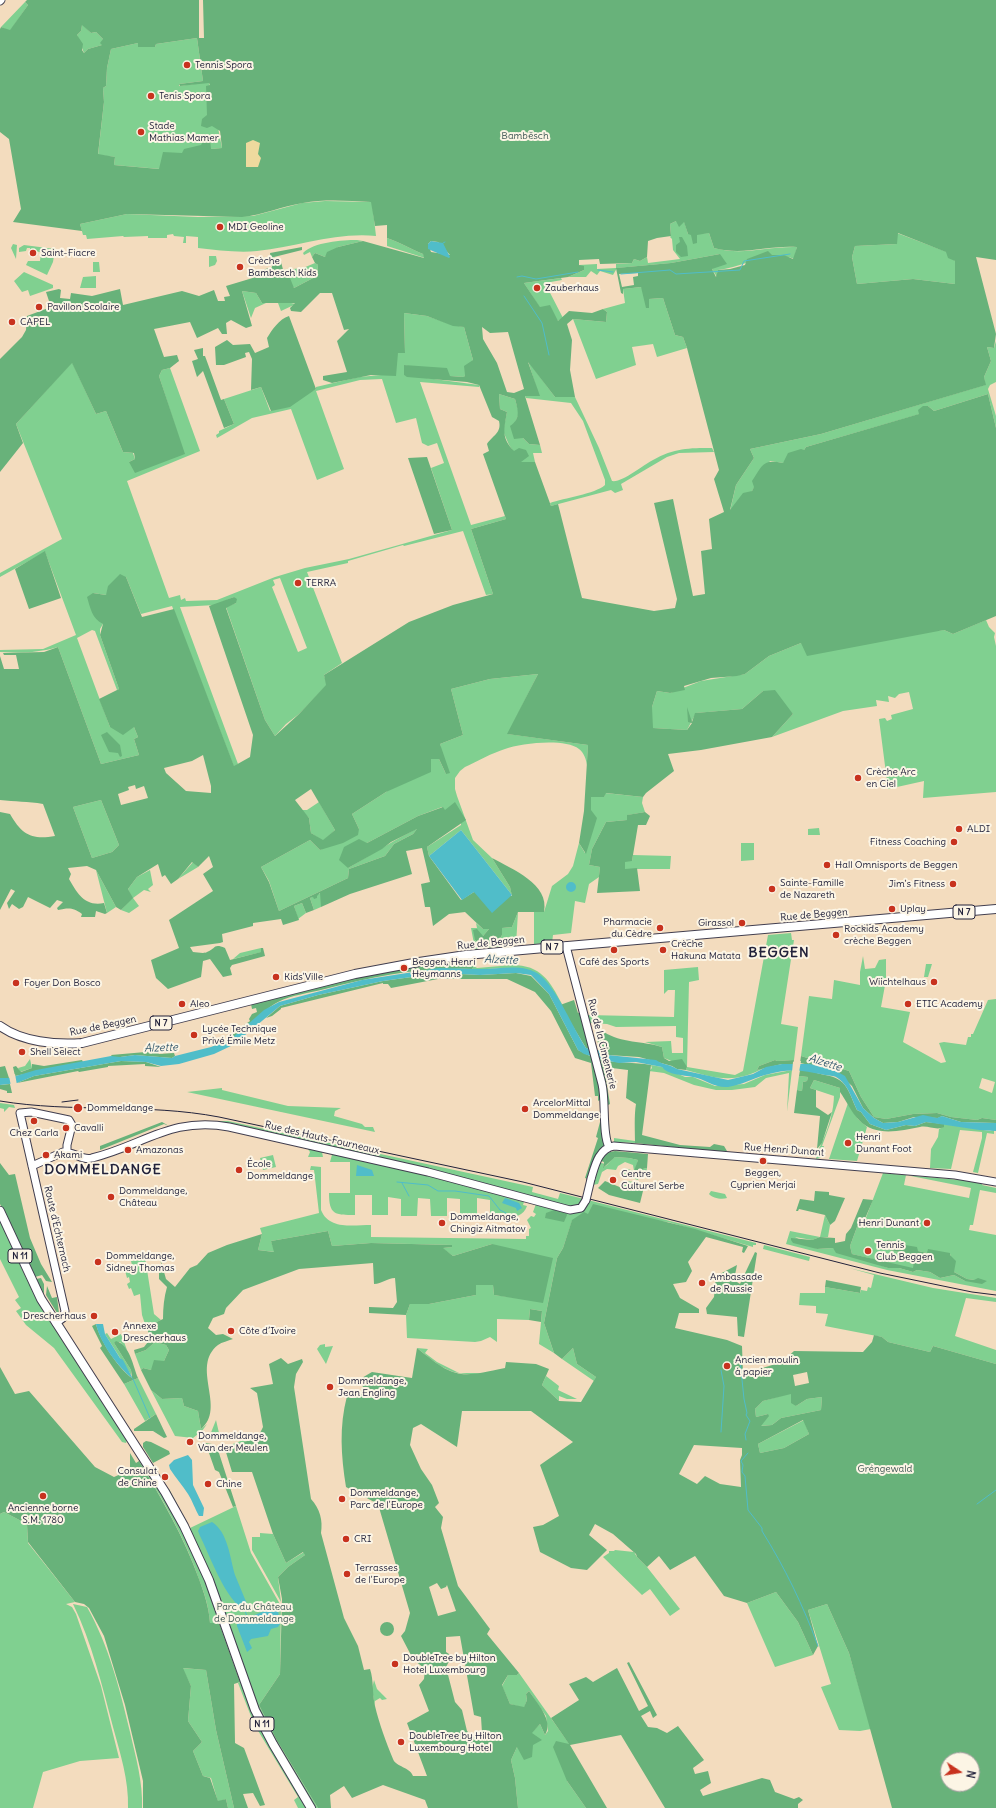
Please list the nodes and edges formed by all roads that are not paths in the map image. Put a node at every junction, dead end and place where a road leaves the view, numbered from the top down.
1 (996, 909) edge
2 (566, 946) junction
3 (0, 1026) edge
4 (609, 1147) junction
5 (67, 1151) junction
6 (32, 1166) junction
7 (996, 1182) edge
8 (0, 1211) edge
9 (56, 1322) junction
10 (311, 1808) edge

1 - 2 main road, Rue de Beggen / N 7
2 - 3 main road, Rue de Beggen / N 7
2 - 4 street, Rue de la Cimenterie
4 - 5 street, Rue des Hauts-Fourneaux, bridge
4 - 7 street, Rue Henri Dunant
5 - 6 street
5 - 6 street, Route d'Echternach
6 - 9 street, Route d'Echternach
8 - 9 main road, N 11
9 - 10 main road, N 11

